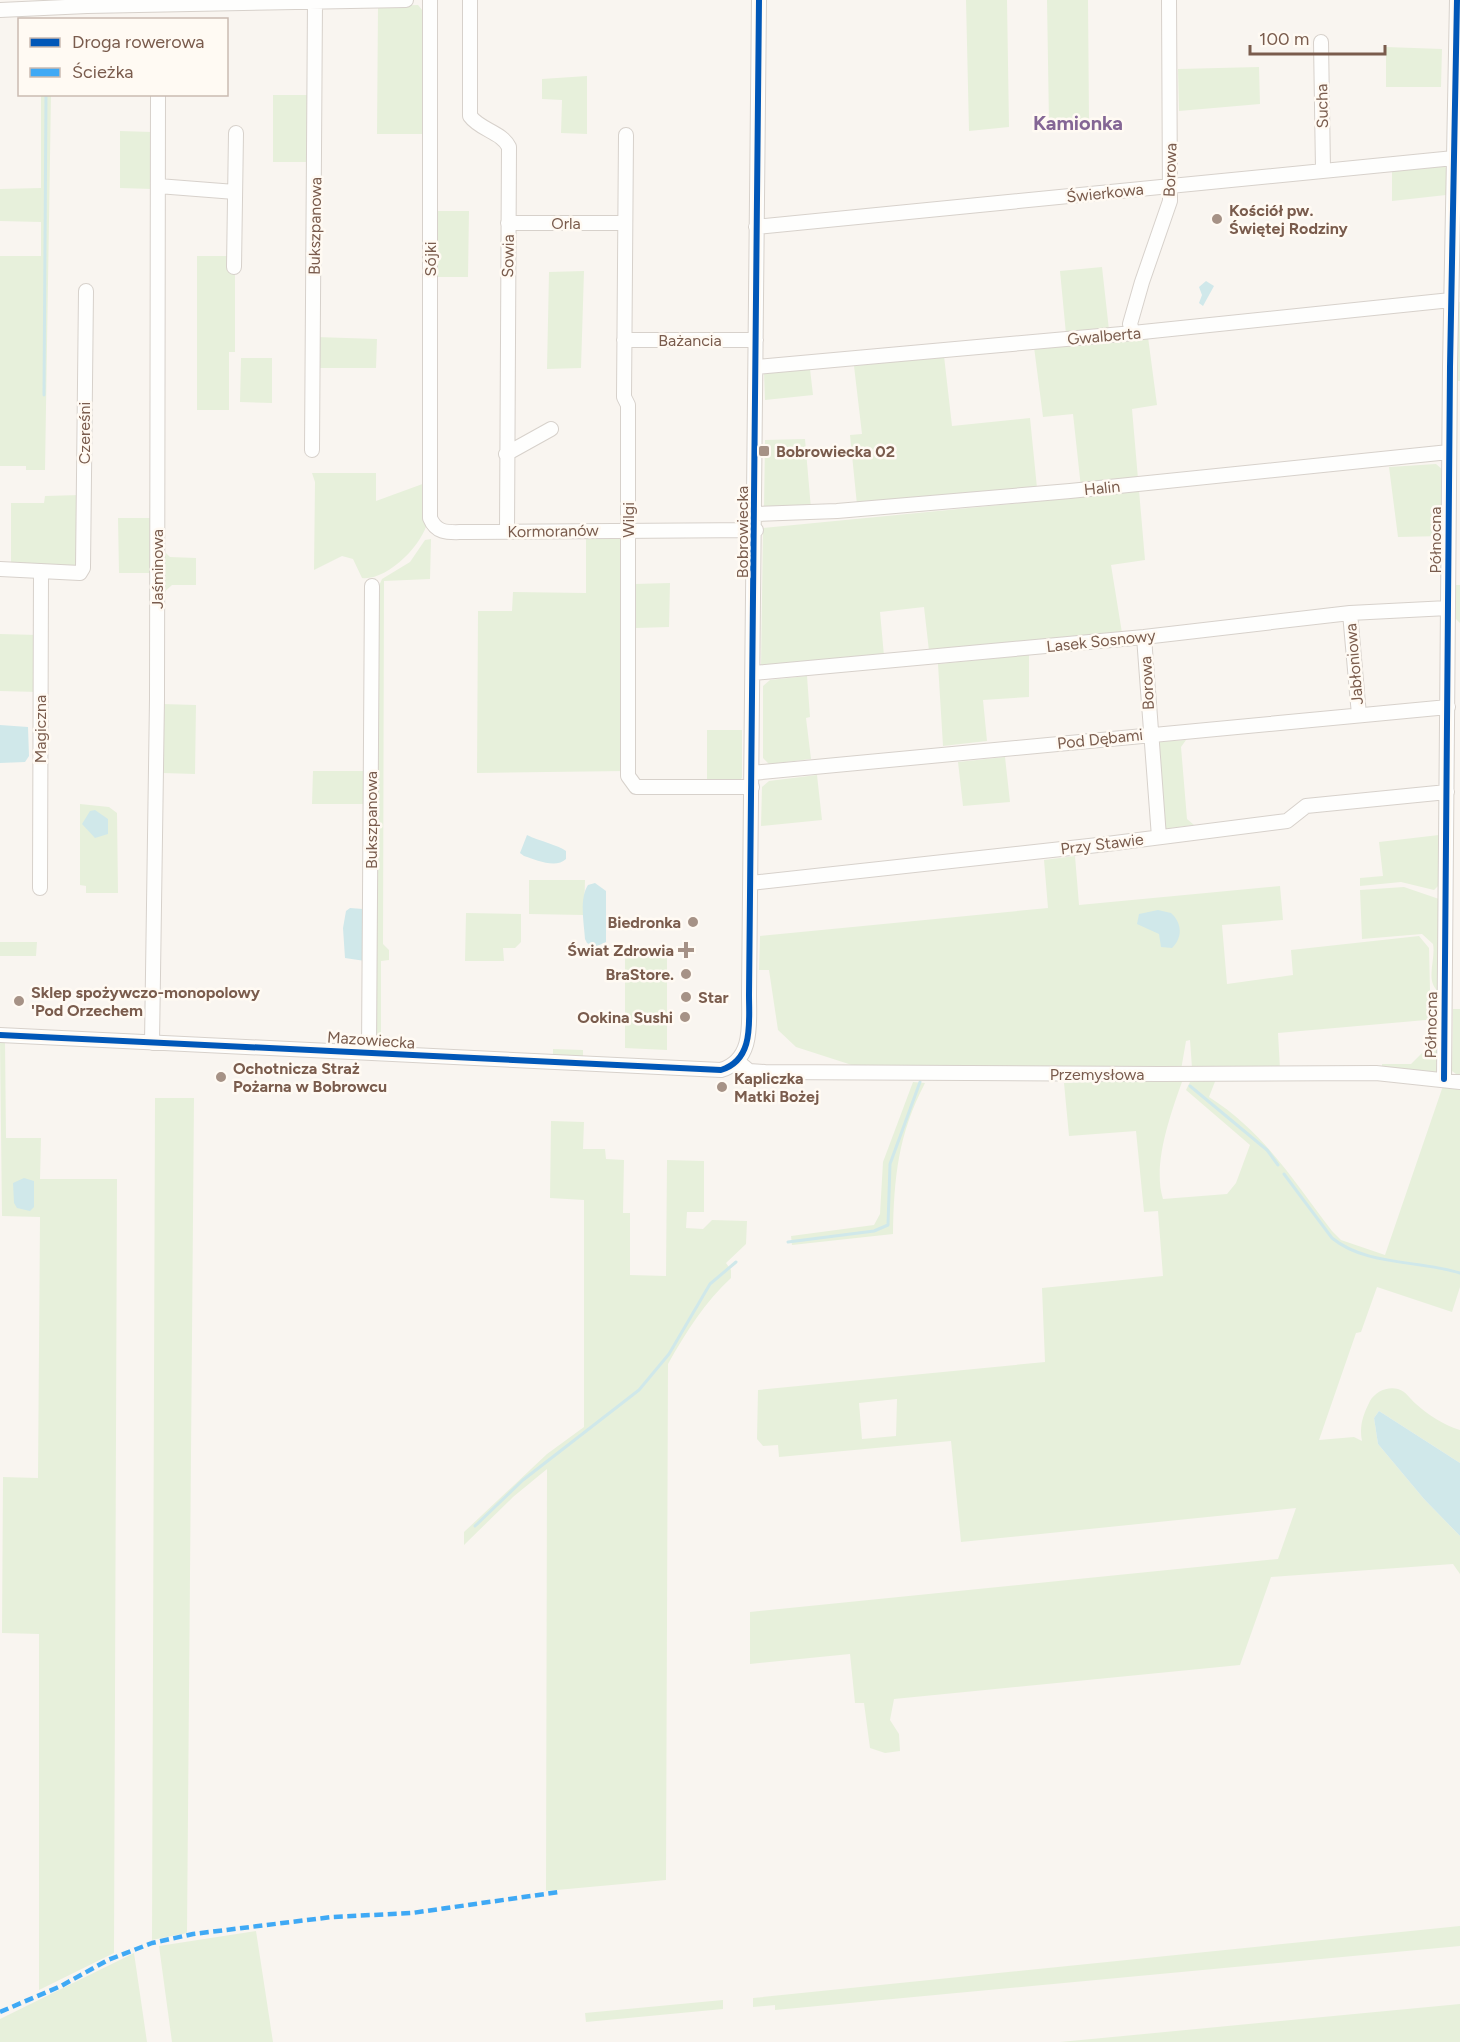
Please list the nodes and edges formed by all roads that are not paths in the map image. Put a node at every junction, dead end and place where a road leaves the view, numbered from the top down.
1 (406, 0) edge
2 (430, 0) edge
3 (470, 0) edge
4 (759, 0) edge
5 (1169, 0) edge
6 (1457, 0) edge
7 (315, 2) edge
8 (0, 10) edge
9 (159, 13) edge
10 (1321, 42) dead end
11 (158, 96) edge
12 (236, 133) dead end
13 (626, 135) dead end
14 (1454, 158) junction
15 (1323, 170) junction
16 (158, 186) junction
17 (1172, 186) junction
18 (235, 192) junction
19 (508, 223) junction
20 (624, 223) junction
21 (756, 227) junction
22 (234, 267) dead end
23 (86, 291) dead end
24 (1451, 300) junction
25 (1133, 333) junction
26 (624, 340) junction
27 (756, 340) junction
28 (756, 367) junction
29 (550, 429) dead end
30 (312, 450) dead end
31 (1449, 452) junction
32 (506, 454) junction
33 (756, 514) junction
34 (430, 518) joint
35 (629, 530) junction
36 (756, 530) junction
37 (507, 531) junction
38 (0, 569) edge
39 (42, 571) junction
40 (372, 586) dead end
41 (1448, 608) junction
42 (1350, 613) junction
43 (1454, 632) edge
44 (1144, 637) junction
45 (754, 674) junction
46 (1448, 707) junction
47 (1359, 715) junction
48 (1149, 735) junction
49 (752, 780) junction
50 (1447, 792) junction
51 (1159, 837) junction
52 (751, 883) junction
53 (40, 888) dead end
54 (0, 1035) edge
55 (152, 1043) junction
56 (369, 1053) junction
57 (737, 1061) junction
58 (1444, 1079) junction
59 (1460, 1082) edge

1 - 7 street
2 - 34 street, Sójki
3 - 19 street, Sowia
4 - 21 street, Bobrowiecka
5 - 17 street, Borowa
6 - 14 street, Północna
7 - 9 street
7 - 30 street, Bukszpanowa
8 - 9 street
10 - 15 street, Sucha
11 - 16 street, Jaśminowa
12 - 18 street
13 - 20 street, Wilgi
14 - 15 street, Świerkowa
14 - 24 street, Północna
15 - 17 street, Świerkowa
16 - 18 street
16 - 55 street, Jaśminowa
17 - 21 street, Świerkowa
17 - 25 street, Borowa
18 - 22 street
19 - 20 street, Orla
19 - 32 street, Sowia
20 - 26 street, Wilgi
21 - 27 street, Bobrowiecka
23 - 39 street, Czereśni
24 - 25 street, Gwalberta
24 - 31 street, Północna
25 - 28 street, Gwalberta
26 - 27 street, Bażancia
26 - 35 street, Wilgi
27 - 28 street, Bobrowiecka
28 - 33 street, Bobrowiecka
29 - 32 street
31 - 33 street, Halin
31 - 41 street, Północna
32 - 37 street, Sowia
33 - 36 street, Bobrowiecka
34 - 37 street, Kormoranów
35 - 36 street, Kormoranów
35 - 37 street, Kormoranów
35 - 49 street, Wilgi
36 - 45 street, Bobrowiecka
38 - 39 street
39 - 53 street, Magiczna
40 - 56 street, Bukszpanowa
41 - 42 street, Lasek Sosnowy
41 - 43 street, Północna
42 - 44 street, Lasek Sosnowy
42 - 47 street, Jabłoniowa
43 - 46 street, Północna
44 - 45 street, Lasek Sosnowy
44 - 48 street, Borowa
45 - 49 street, Bobrowiecka
46 - 47 street, Pod Dębami
46 - 50 street, Północna
47 - 48 street, Pod Dębami
48 - 49 street, Pod Dębami
48 - 51 street, Borowa
49 - 52 street, Bobrowiecka
50 - 51 street, Przy Stawie
50 - 58 street, Północna
51 - 52 street, Przy Stawie
52 - 57 street, Bobrowiecka
54 - 55 street, Mazowiecka
55 - 56 street, Mazowiecka
56 - 57 street, Mazowiecka
57 - 58 street, Przemysłowa
58 - 59 street, Przemysłowa

